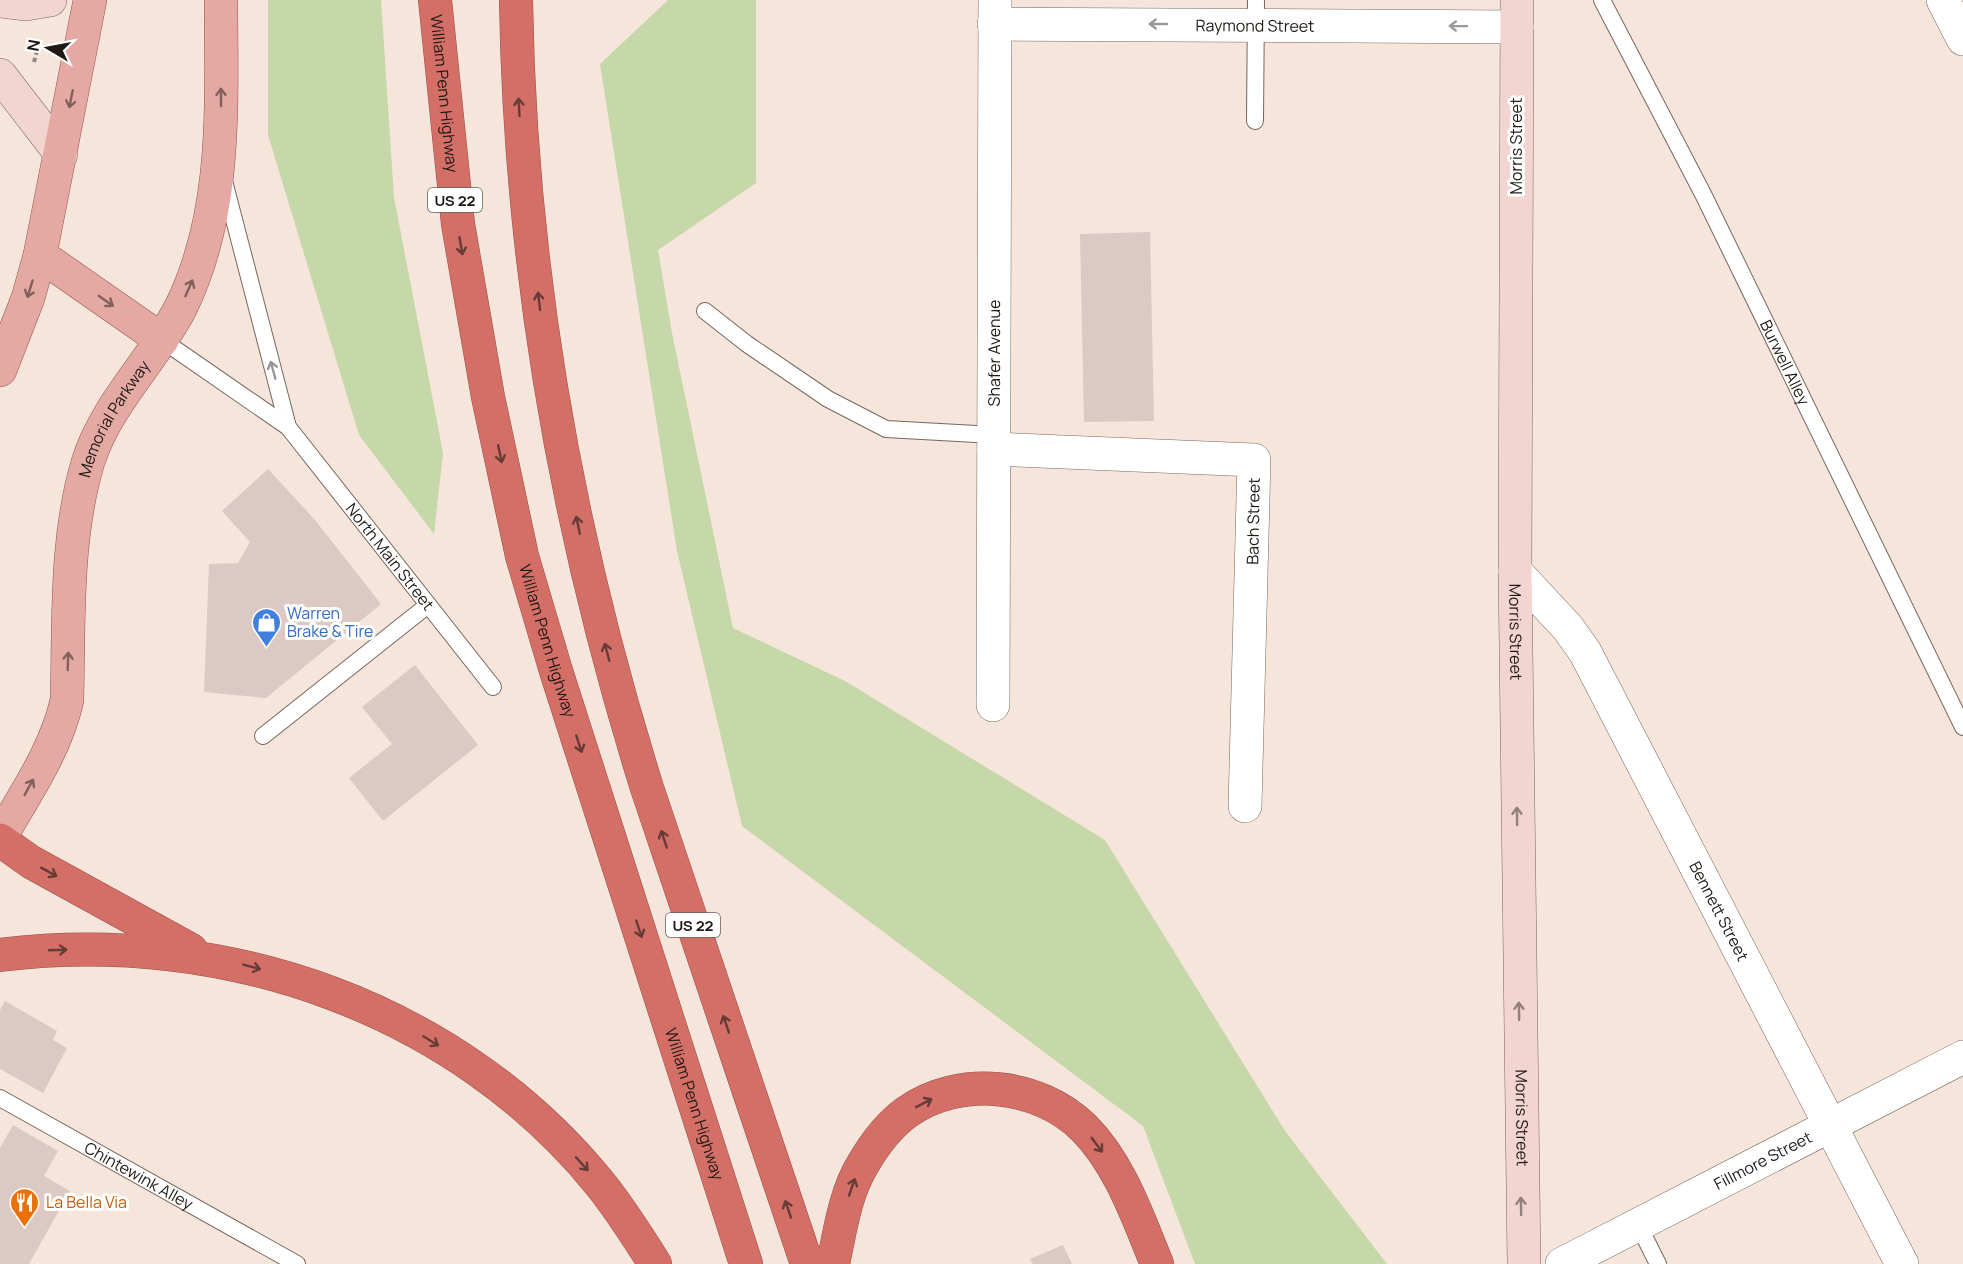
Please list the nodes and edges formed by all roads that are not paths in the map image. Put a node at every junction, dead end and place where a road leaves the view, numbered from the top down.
1 (50, 0) edge
2 (90, 0) edge
3 (221, 0) edge
4 (435, 0) edge
5 (516, 0) edge
6 (1602, 0) edge
7 (1943, 0) edge
8 (0, 1) edge
9 (994, 12) edge
10 (1256, 12) edge
11 (1517, 14) edge
12 (1963, 39) edge
13 (0, 75) edge
14 (1255, 121) dead end
15 (61, 154) junction
16 (219, 162) junction
17 (40, 255) junction
18 (705, 311) dead end
19 (162, 340) junction
20 (0, 370) edge
21 (288, 427) junction
22 (994, 442) junction
23 (1515, 571) junction
24 (428, 605) junction
25 (493, 687) dead end
26 (993, 705) dead end
27 (1963, 727) edge
28 (263, 736) dead end
29 (1245, 806) dead end
30 (0, 839) edge
31 (0, 955) edge
32 (204, 957) junction
33 (1963, 1057) edge
34 (0, 1098) edge
35 (1831, 1125) junction
36 (1638, 1224) junction
37 (297, 1264) edge
38 (655, 1264) edge
39 (746, 1264) edge
40 (807, 1264) edge
41 (833, 1264) edge
42 (1157, 1264) edge
43 (1524, 1264) edge
44 (1562, 1264) edge
45 (1658, 1264) edge
46 (1902, 1264) edge

1 - 8 street
2 -> 15 main road
16 -> 3 main road, Memorial Parkway
4 -> 39 highway, William Penn Highway / US 22
40 -> 5 highway, US 22
6 - 27 lane, Burwell Alley
7 - 12 street
10 -> 9 street, Raymond Street
9 - 22 street, Shafer Avenue
11 -> 10 street, Raymond Street
10 - 14 lane
11 - 23 street, Morris Street
13 - 15 street
15 - 17 main road
19 -> 16 main road, Memorial Parkway
21 -> 16 lane
17 -> 19 main road
17 -> 20 main road
18 - 22 lane
19 - 21 lane
30 -> 19 main road, Memorial Parkway
21 - 24 lane, North Main Street
22 - 26 street, Shafer Avenue
22 - 29 street, Bach Street
23 - 35 street, Bennett Street
43 -> 23 street, Morris Street
24 - 25 lane, North Main Street
24 - 28 lane
30 -> 32 highway
31 -> 32 highway
32 -> 38 highway
33 - 35 street, Fillmore Street
34 - 37 lane, Chintewink Alley
35 - 36 street, Fillmore Street
35 - 46 street, Bennett Street
36 - 44 street, Fillmore Street
36 - 45 lane
41 -> 42 highway

